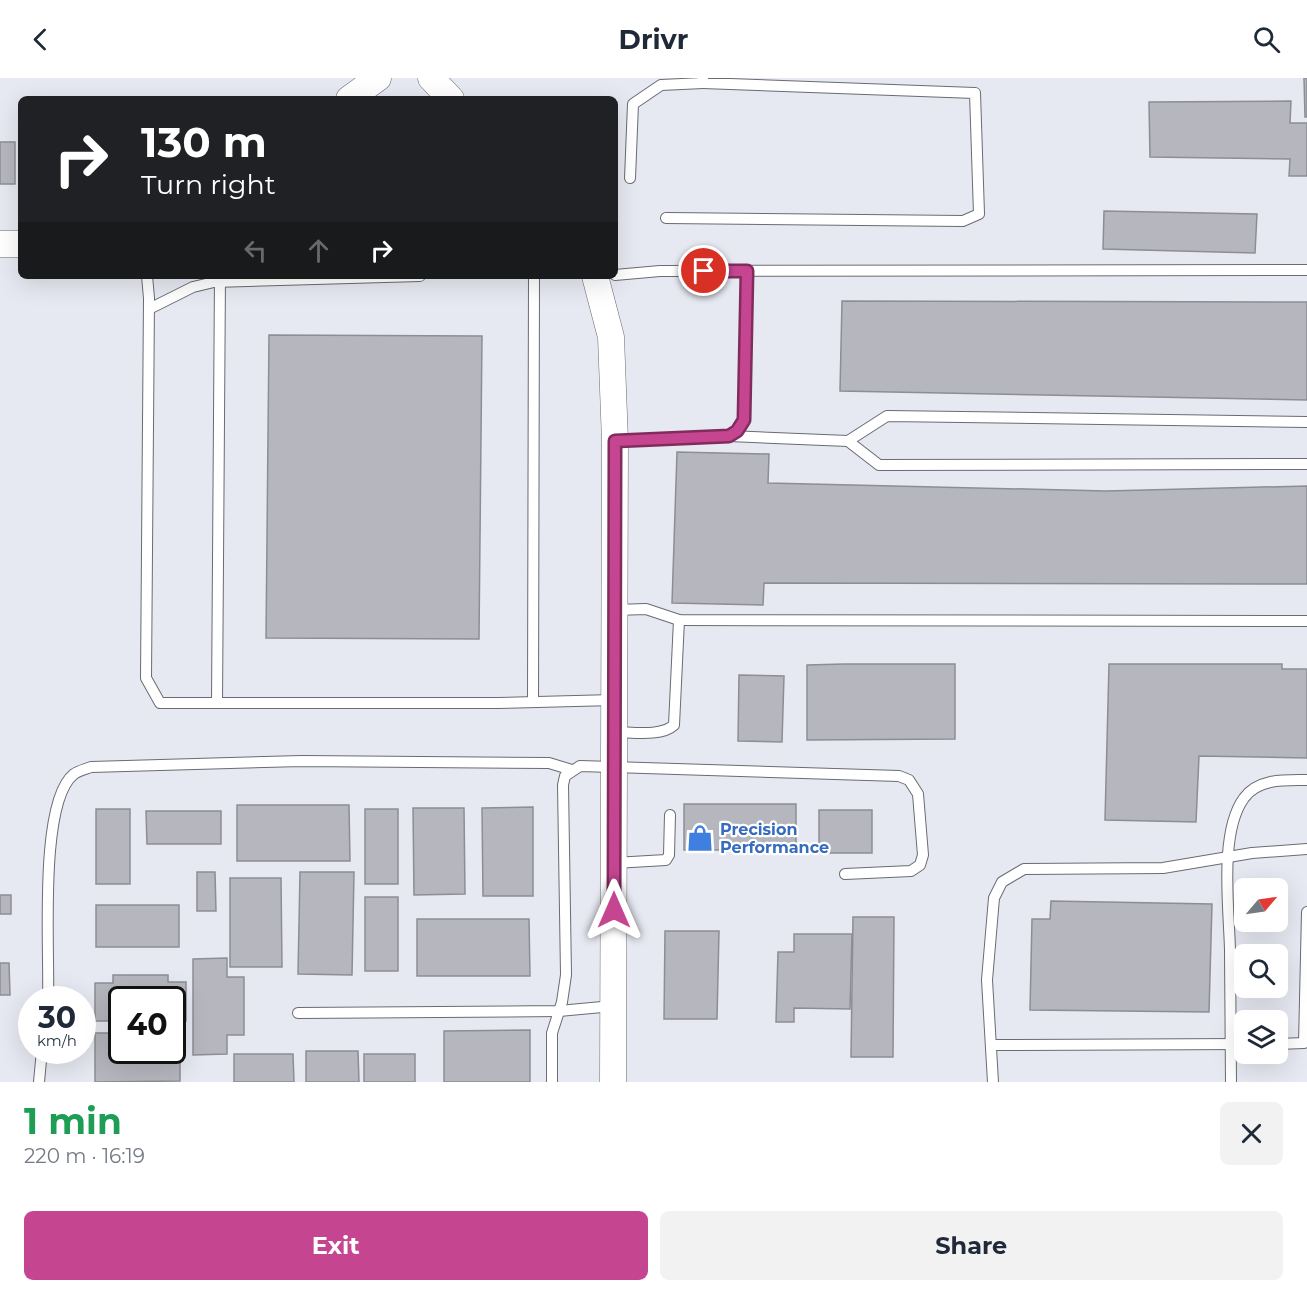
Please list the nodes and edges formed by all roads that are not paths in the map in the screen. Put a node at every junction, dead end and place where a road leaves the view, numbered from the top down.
1 (378, 78) edge
2 (431, 78) edge
3 (703, 80) edge
4 (353, 96) edge
5 (448, 96) edge
6 (630, 178) dead end
7 (666, 218) dead end
8 (0, 244) edge
9 (18, 244) edge
10 (1307, 270) edge
11 (747, 271) junction
12 (618, 275) edge
13 (147, 279) edge
14 (221, 279) edge
15 (534, 279) edge
16 (598, 279) edge
17 (149, 309) junction
18 (1307, 422) edge
19 (729, 436) junction
20 (615, 441) junction
21 (848, 441) junction
22 (1307, 464) edge
23 (615, 610) junction
24 (679, 620) junction
25 (1307, 621) edge
26 (614, 700) junction
27 (533, 702) junction
28 (217, 703) junction
29 (614, 732) junction
30 (614, 765) junction
31 (572, 770) junction
32 (1307, 780) edge
33 (670, 815) dead end
34 (1307, 849) edge
35 (1228, 857) junction
36 (614, 863) junction
37 (845, 874) dead end
38 (1307, 912) edge
39 (48, 986) edge
40 (613, 1006) junction
41 (559, 1011) junction
42 (297, 1013) dead end
43 (1288, 1044) edge
44 (991, 1045) junction
45 (1231, 1045) junction
46 (1234, 1045) edge
47 (41, 1064) edge
48 (39, 1082) edge
49 (552, 1082) edge
50 (613, 1082) edge
51 (993, 1082) edge
52 (1231, 1082) edge

1 - 4 street
2 - 5 street
3 - 6 lane
3 - 7 lane
8 - 9 street
10 - 11 lane
11 - 12 lane
11 - 19 lane
13 - 17 lane
14 - 17 lane
14 - 28 lane
15 - 27 lane
16 - 20 street
17 - 28 lane
18 - 21 lane
19 - 20 lane
19 - 21 lane
20 - 23 street
21 - 22 lane
23 - 24 lane
23 - 26 street
24 - 25 lane
24 - 29 lane
26 - 27 lane
26 - 29 street
27 - 28 lane
29 - 30 street
30 - 31 lane
30 - 36 street
30 - 37 lane
31 - 39 lane
31 - 41 lane
32 - 35 lane
33 - 36 lane
34 - 35 lane
35 - 44 lane
35 - 45 lane
36 - 40 street
38 - 43 lane
40 - 41 lane
40 - 50 street
41 - 42 lane
41 - 49 lane
44 - 45 lane
44 - 51 lane
45 - 46 lane
45 - 52 lane
47 - 48 lane

